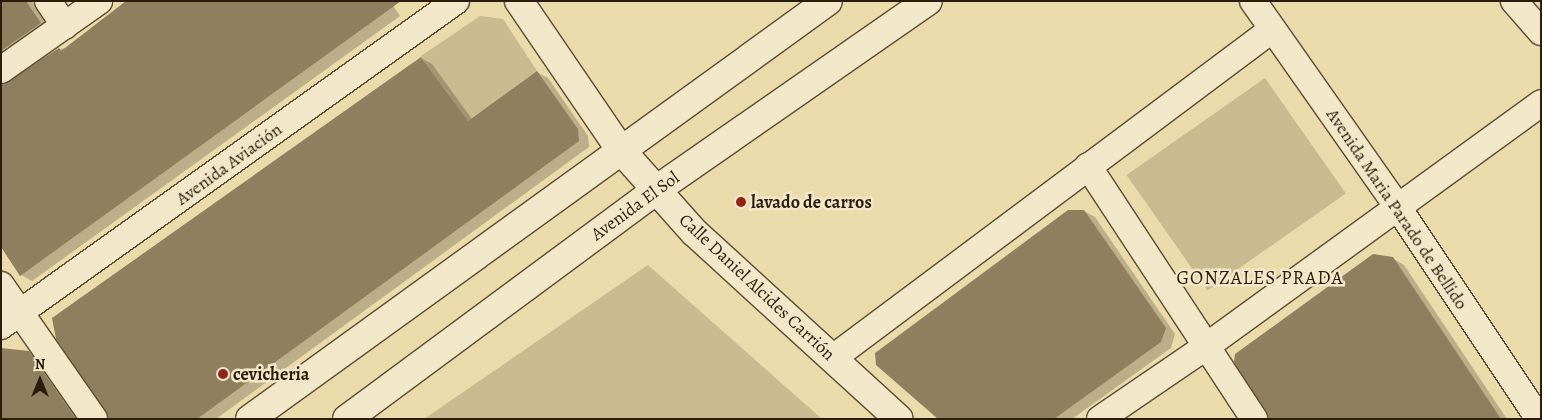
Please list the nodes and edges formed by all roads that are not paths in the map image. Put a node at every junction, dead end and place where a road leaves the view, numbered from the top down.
1 (48, 1) edge
2 (99, 1) edge
3 (456, 1) edge
4 (519, 1) edge
5 (828, 1) edge
6 (928, 1) edge
7 (1253, 1) edge
8 (1514, 1) edge
9 (65, 26) junction
10 (1273, 30) junction
11 (1541, 32) edge
12 (1, 70) edge
13 (1541, 103) edge
14 (620, 149) junction
15 (1088, 166) junction
16 (656, 190) junction
17 (1397, 206) junction
18 (1, 285) edge
19 (11, 319) edge
20 (1204, 348) junction
21 (833, 358) junction
22 (94, 419) edge
23 (250, 419) edge
24 (347, 419) edge
25 (899, 419) edge
26 (1100, 419) edge
27 (1254, 419) edge
28 (1538, 419) edge

1 - 9 street
2 - 9 street
3 - 19 street, Avenida Aviación
4 - 14 main road, Calle Daniel Alcides Carrión
5 - 14 main road
6 - 16 main road, Avenida El Sol
7 - 10 street, Avenida Maria Parado de Bellido
8 - 11 street
9 - 12 street
10 - 15 street
10 - 17 street, Avenida Maria Parado de Bellido
13 - 17 street
14 - 16 main road, Calle Daniel Alcides Carrión
14 - 23 main road
15 - 20 street
15 - 21 street
16 - 21 main road, Calle Daniel Alcides Carrión
16 - 24 main road, Avenida El Sol
17 - 20 street
17 - 28 street, Avenida Maria Parado de Bellido
18 - 19 street
19 - 22 street
20 - 26 street
20 - 27 street
21 - 25 main road, Calle Daniel Alcides Carrión

